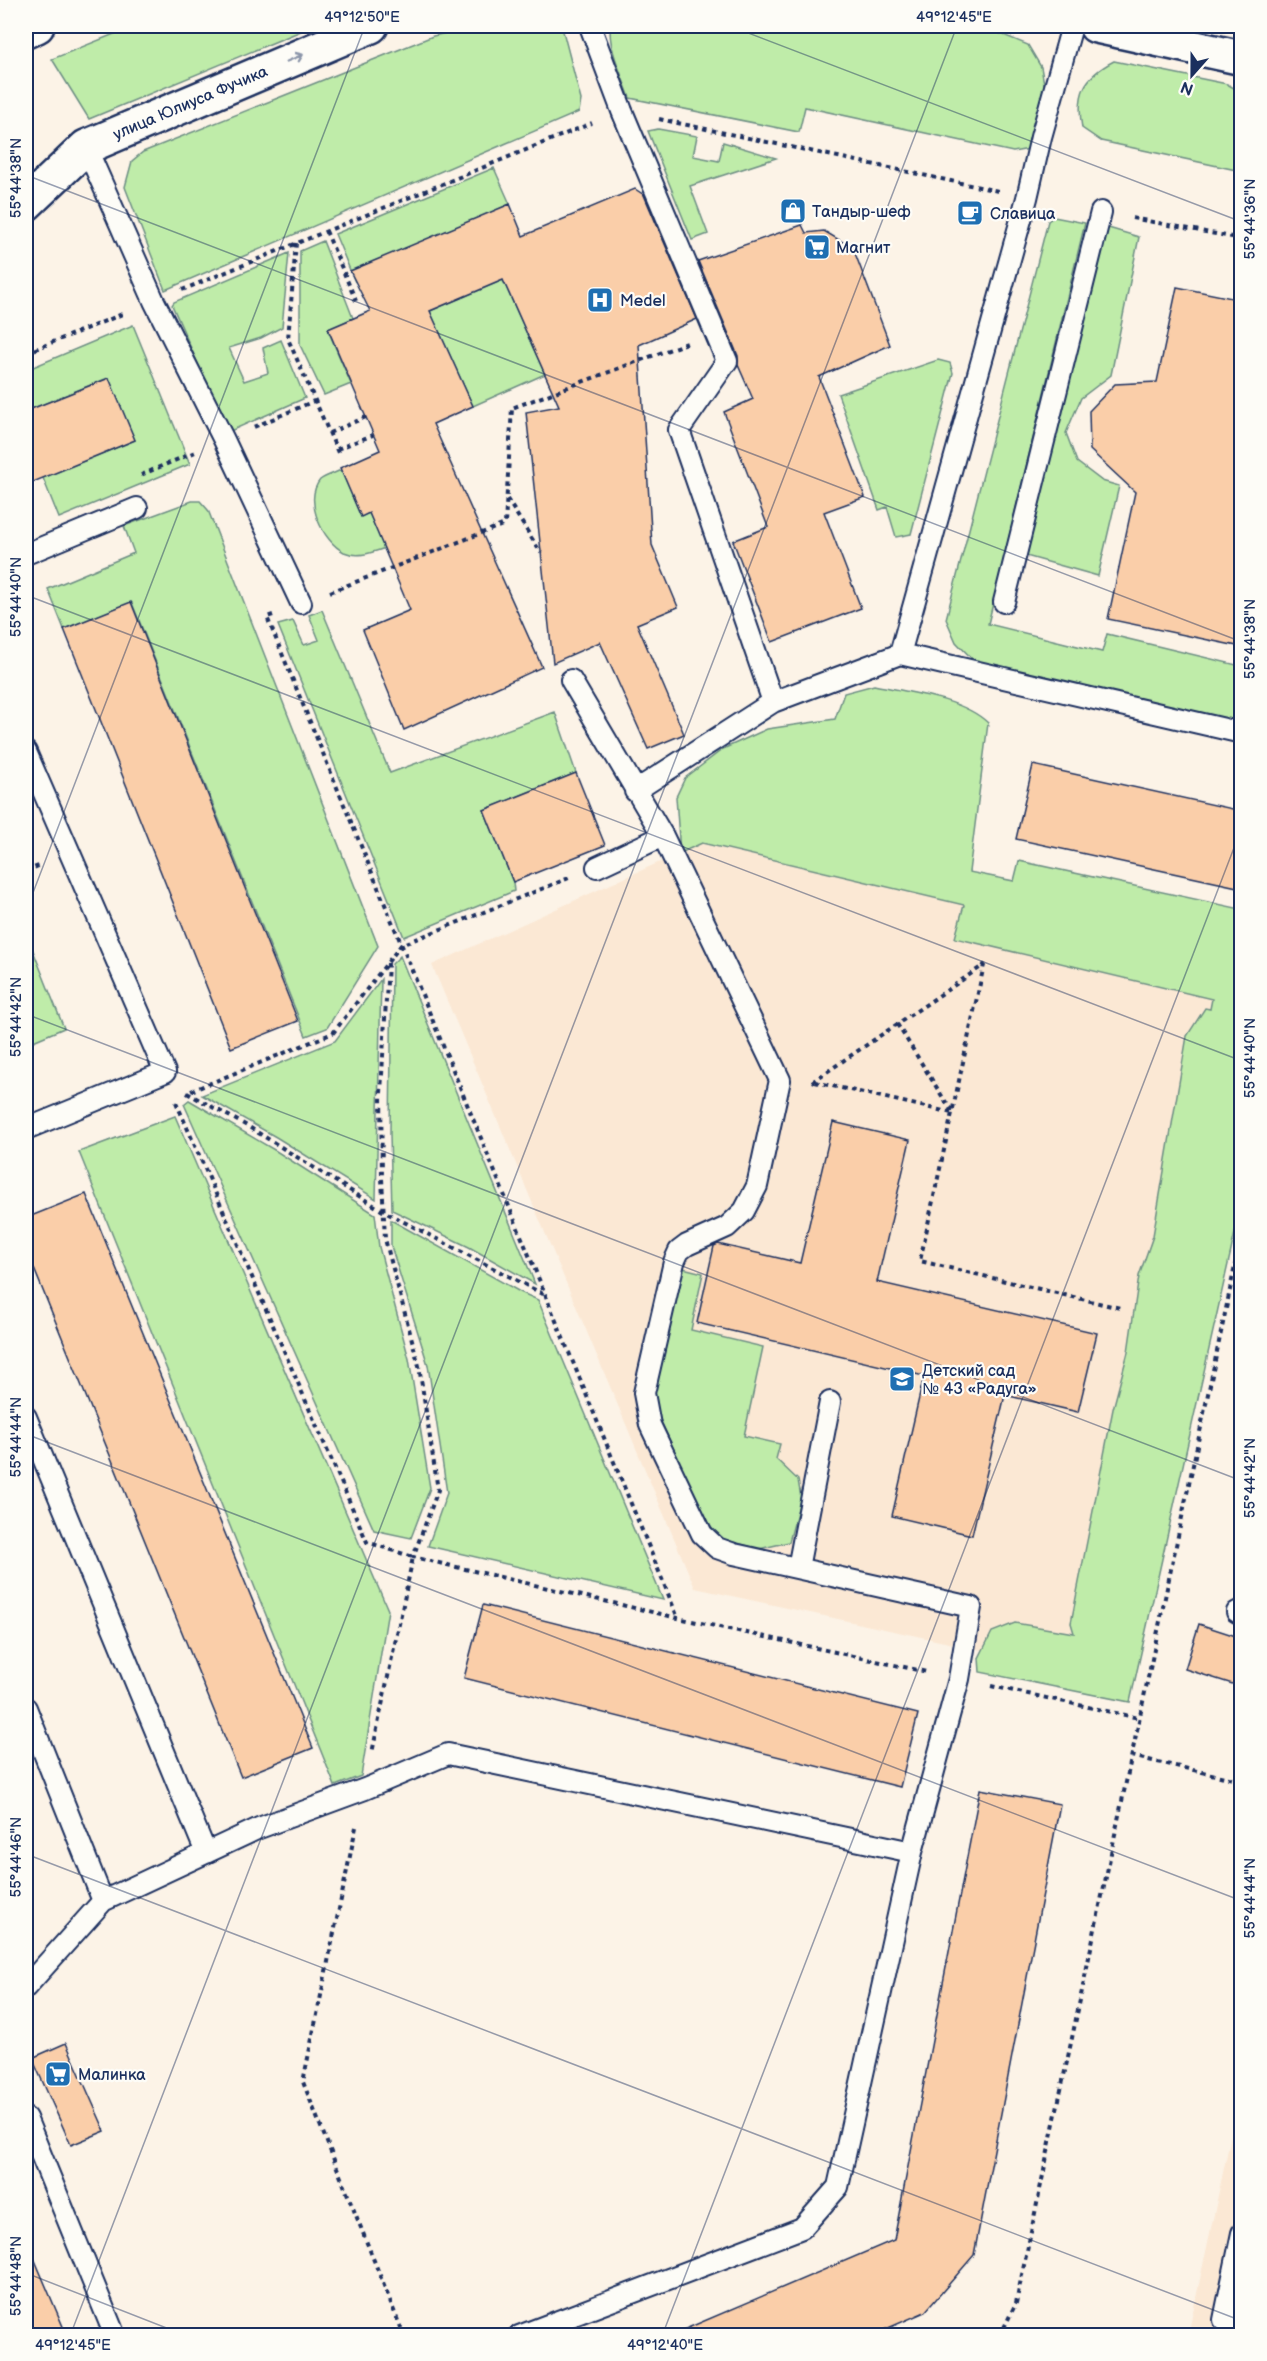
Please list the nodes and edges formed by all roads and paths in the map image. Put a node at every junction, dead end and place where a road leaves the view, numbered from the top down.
1 (37, 26) edge
2 (371, 26) edge
3 (590, 26) edge
4 (1072, 26) edge
5 (1096, 26) edge
6 (26, 31) edge
7 (1242, 58) edge
8 (86, 147) junction
9 (26, 204) edge
10 (1101, 212) dead end
11 (326, 231) dead end
12 (296, 243) dead end
13 (356, 301) dead end
14 (715, 332) junction
15 (314, 401) junction
16 (366, 417) dead end
17 (329, 433) junction
18 (373, 435) dead end
19 (224, 440) junction
20 (337, 449) junction
21 (339, 455) dead end
22 (507, 499) junction
23 (137, 508) joint
24 (541, 553) dead end
25 (26, 554) edge
26 (1004, 602) dead end
27 (302, 603) junction
28 (900, 654) junction
29 (571, 681) dead end
30 (773, 702) junction
31 (1242, 733) edge
32 (26, 752) edge
33 (635, 791) junction
34 (663, 836) junction
35 (597, 867) joint
36 (401, 945) junction
37 (388, 962) junction
38 (897, 1024) junction
39 (780, 1080) junction
40 (815, 1082) junction
41 (186, 1093) junction
42 (952, 1113) junction
43 (26, 1129) edge
44 (383, 1211) junction
45 (1242, 1233) edge
46 (545, 1294) junction
47 (1120, 1308) dead end
48 (830, 1402) dead end
49 (26, 1417) edge
50 (413, 1557) junction
51 (798, 1568) junction
52 (678, 1618) junction
53 (959, 1679) junction
54 (26, 1708) edge
55 (1139, 1718) junction
56 (31, 1735) edge
57 (1131, 1756) junction
58 (1242, 1781) edge
59 (365, 1789) junction
60 (912, 1852) junction
61 (206, 1853) junction
62 (103, 1901) junction
63 (26, 1987) edge
64 (26, 2118) edge
65 (1242, 2233) edge
66 (1242, 2329) edge
67 (115, 2336) edge
68 (404, 2336) edge
69 (519, 2336) edge
70 (1000, 2336) edge

1 - 6 main road
8 -> 2 main road, улица Юлиуса Фучика
3 - 14 lane
4 - 28 lane
5 - 7 main road
8 - 9 main road, улица Юлиуса Фучика
8 - 19 lane
10 - 26 lane
11 - 13 path
12 - 15 path
14 - 22 path
14 - 30 lane
15 - 17 path
15 - 19 path
16 - 17 path
17 - 20 path
18 - 20 path
19 - 23 path
19 - 27 lane
20 - 21 path
22 - 24 path
22 - 27 path
23 - 25 lane
27 - 36 path
28 - 30 lane
28 - 31 lane
29 - 33 lane
30 - 33 lane
32 - 43 lane
33 - 34 lane
34 - 35 lane
34 - 39 lane
35 - 36 path
36 - 37 path
36 - 46 path
37 - 41 path
37 - 44 path
38 - 40 path
38 - 42 path
38 - 42 path
39 - 40 path
39 - 51 lane
40 - 42 path
41 - 44 path
41 - 50 path
42 - 47 path
44 - 46 path
44 - 50 path
45 - 55 path
46 - 52 path
48 - 51 lane
49 - 61 lane
50 - 52 path
50 - 59 path
51 - 53 lane
52 - 53 path
53 - 55 path
53 - 60 lane
54 - 56 lane
55 - 57 path
56 - 62 lane
57 - 58 path
57 - 70 path
59 - 60 lane
59 - 61 lane
59 - 68 path
60 - 69 lane
61 - 62 lane
62 - 63 lane
64 - 67 lane
65 - 66 lane

